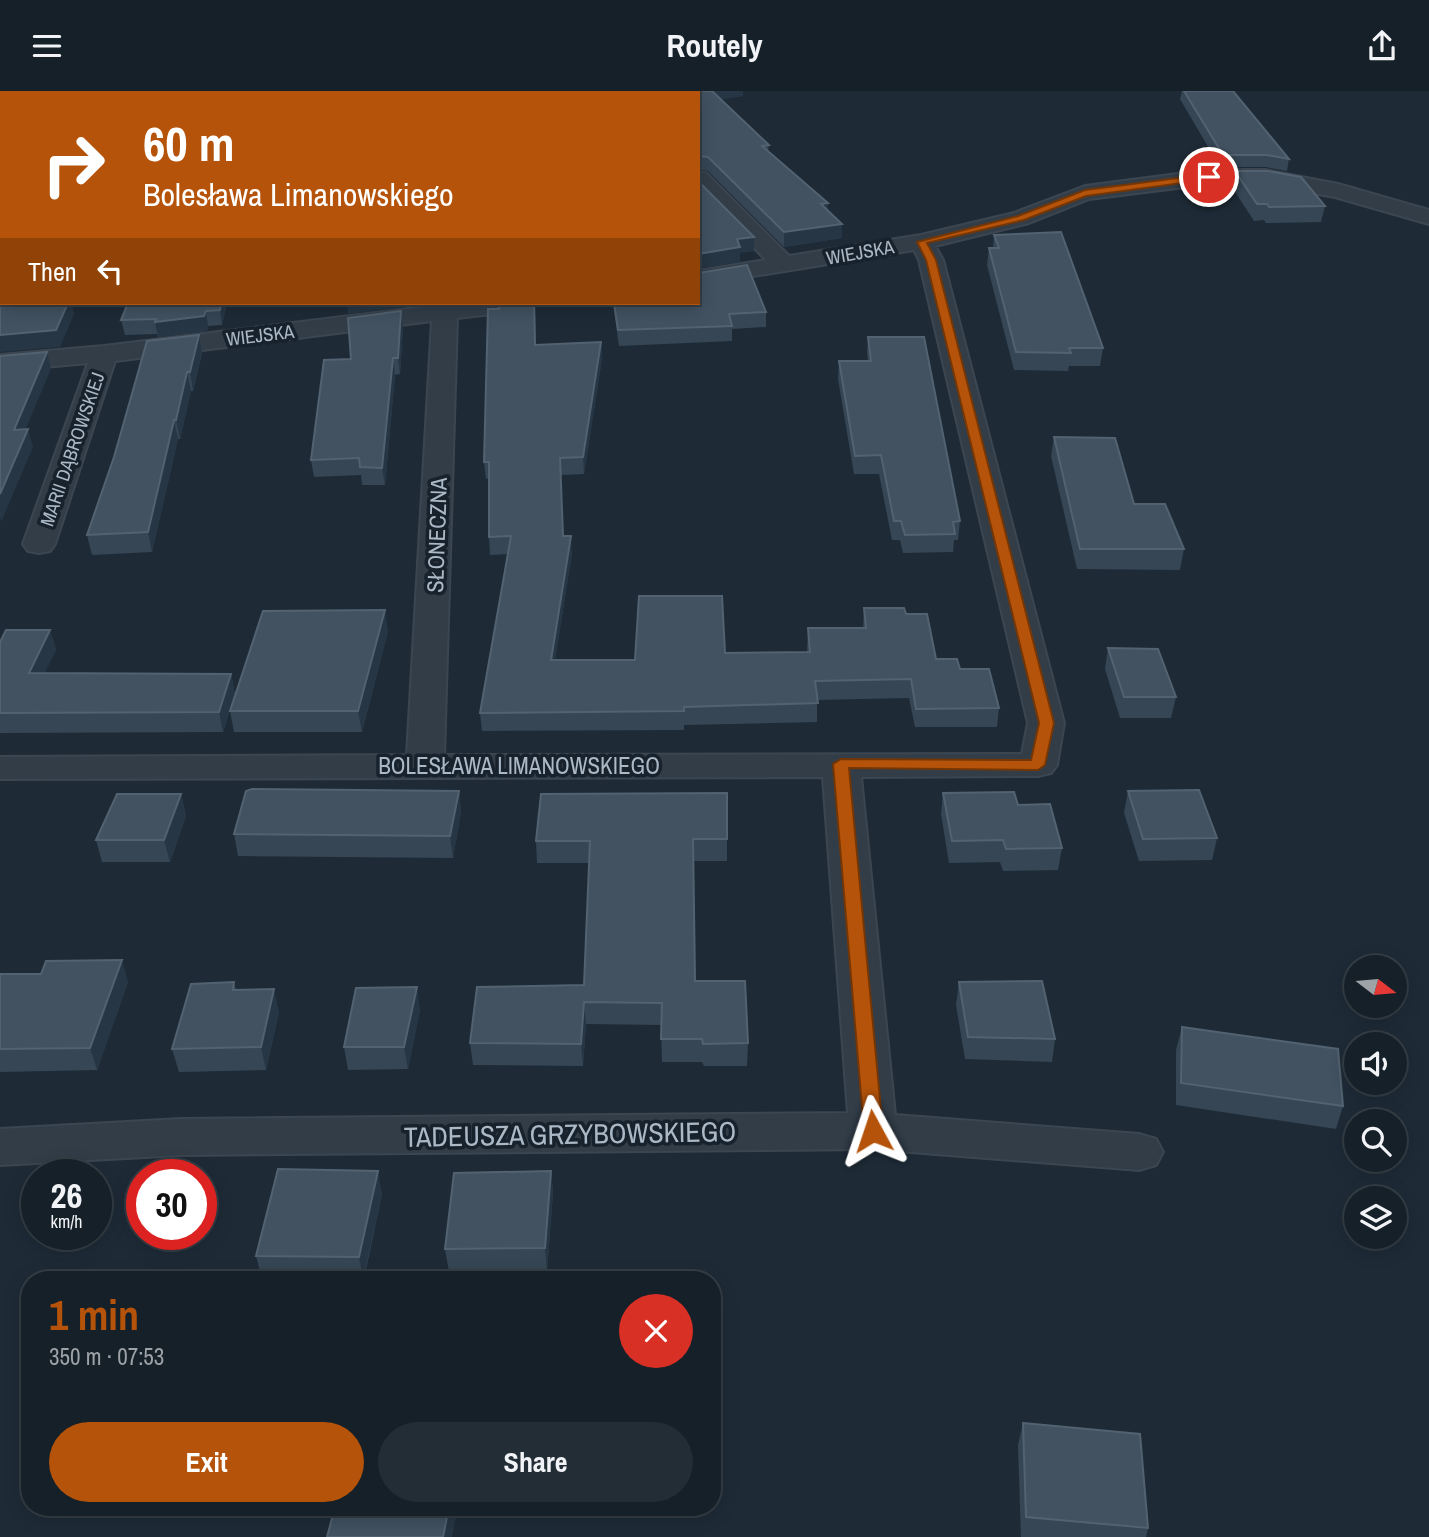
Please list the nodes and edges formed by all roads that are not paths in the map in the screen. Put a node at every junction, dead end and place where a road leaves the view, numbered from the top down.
1 (700, 180) edge
2 (1429, 217) edge
3 (921, 242) junction
4 (784, 265) junction
5 (700, 278) edge
6 (490, 305) edge
7 (445, 308) edge
8 (104, 354) junction
9 (0, 363) edge
10 (39, 544) dead end
11 (841, 764) junction
12 (423, 767) junction
13 (0, 768) edge
14 (873, 1131) junction
15 (0, 1147) edge
16 (1139, 1152) dead end

1 - 4 street
2 - 3 street, WIEJSKA
3 - 4 street, WIEJSKA
3 - 11 street, BOLESŁAWA LIMANOWSKIEGO
4 - 5 street, WIEJSKA
6 - 7 street, WIEJSKA
7 - 8 street, WIEJSKA
7 - 12 street, SŁONECZNA
8 - 9 street, WIEJSKA
8 - 10 street, MARII DĄBROWSKIEJ
11 - 12 street, BOLESŁAWA LIMANOWSKIEGO
11 - 14 street
12 - 13 street, BOLESŁAWA LIMANOWSKIEGO
14 - 15 street, TADEUSZA GRZYBOWSKIEGO
14 - 16 street, TADEUSZA GRZYBOWSKIEGO

